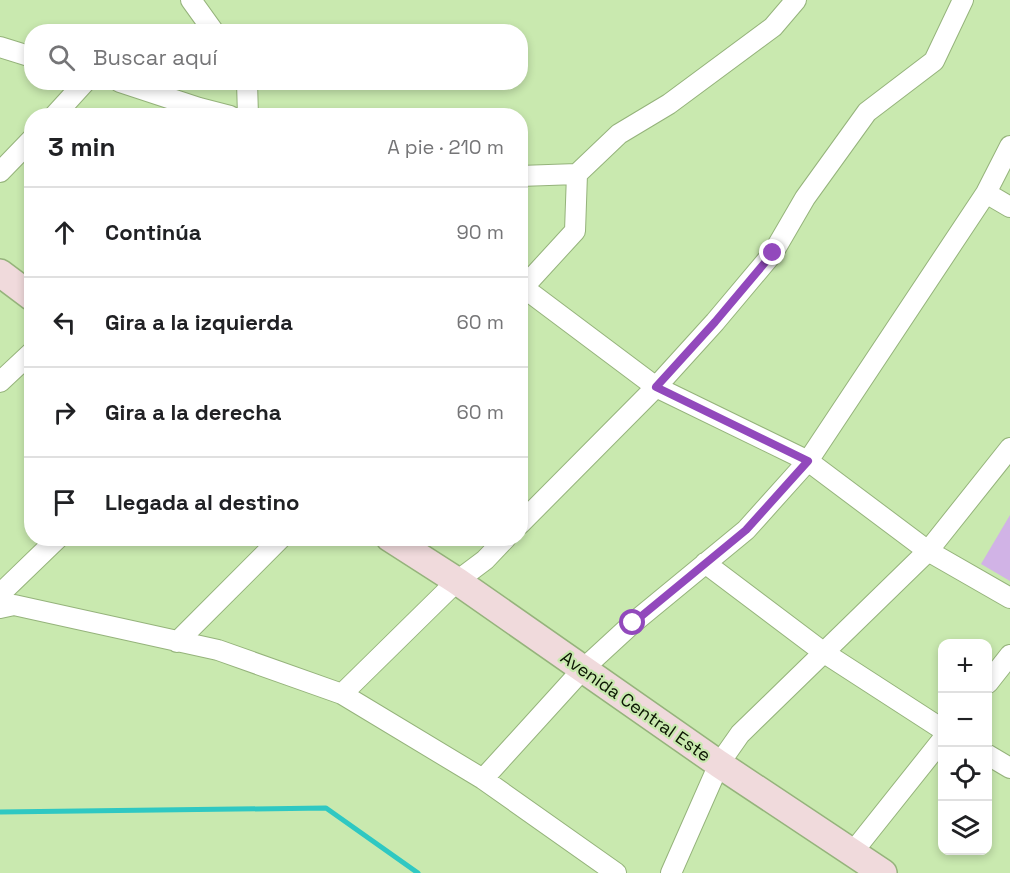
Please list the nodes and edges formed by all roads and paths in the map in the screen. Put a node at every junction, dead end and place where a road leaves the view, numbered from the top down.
1 (191, 0) edge
2 (796, 0) edge
3 (963, 0) edge
4 (208, 24) edge
5 (0, 47) edge
6 (24, 54) edge
7 (78, 90) edge
8 (144, 90) edge
9 (247, 90) edge
10 (62, 108) edge
11 (199, 108) edge
12 (248, 108) edge
13 (1010, 146) edge
14 (24, 147) edge
15 (0, 172) edge
16 (577, 174) junction
17 (528, 176) edge
18 (986, 193) junction
19 (1010, 207) edge
20 (0, 273) edge
21 (528, 281) edge
22 (24, 291) edge
23 (528, 293) edge
24 (24, 360) edge
25 (0, 382) edge
26 (656, 387) junction
27 (1010, 448) edge
28 (808, 461) junction
29 (528, 516) edge
30 (50, 546) edge
31 (272, 546) edge
32 (402, 546) edge
33 (498, 546) edge
34 (928, 551) junction
35 (705, 563) junction
36 (457, 581) junction
37 (0, 594) edge
38 (1010, 598) edge
39 (0, 608) edge
40 (177, 642) junction
41 (823, 652) junction
42 (1010, 655) edge
43 (583, 669) junction
44 (992, 677) edge
45 (342, 694) junction
46 (938, 726) edge
47 (938, 745) edge
48 (992, 758) edge
49 (719, 764) junction
50 (1010, 768) edge
51 (483, 779) junction
52 (852, 853) junction
53 (616, 873) edge
54 (671, 873) edge
55 (883, 873) edge

1 - 4 street
2 - 16 street
3 - 26 street
5 - 6 street
7 - 10 street
8 - 11 street
9 - 12 street
13 - 18 street
14 - 15 street
16 - 17 street
16 - 21 street
18 - 19 street
18 - 28 street
20 - 22 street
23 - 26 street
24 - 25 street
26 - 28 street
26 - 29 street
27 - 34 street
28 - 34 street
28 - 35 street
30 - 37 street
31 - 40 street
32 - 36 street, Avenida Central Este
33 - 36 street
34 - 38 street
34 - 41 street
35 - 41 street
35 - 43 street
36 - 43 street, Avenida Central Este
36 - 45 street
39 - 40 street
40 - 45 street
41 - 46 street
41 - 49 street
42 - 44 street
43 - 49 street, Avenida Central Este
43 - 51 street
45 - 51 street
47 - 52 street
48 - 50 street
49 - 52 street, Avenida Central Este
49 - 54 street
51 - 53 street
52 - 55 street, Avenida Central Este

